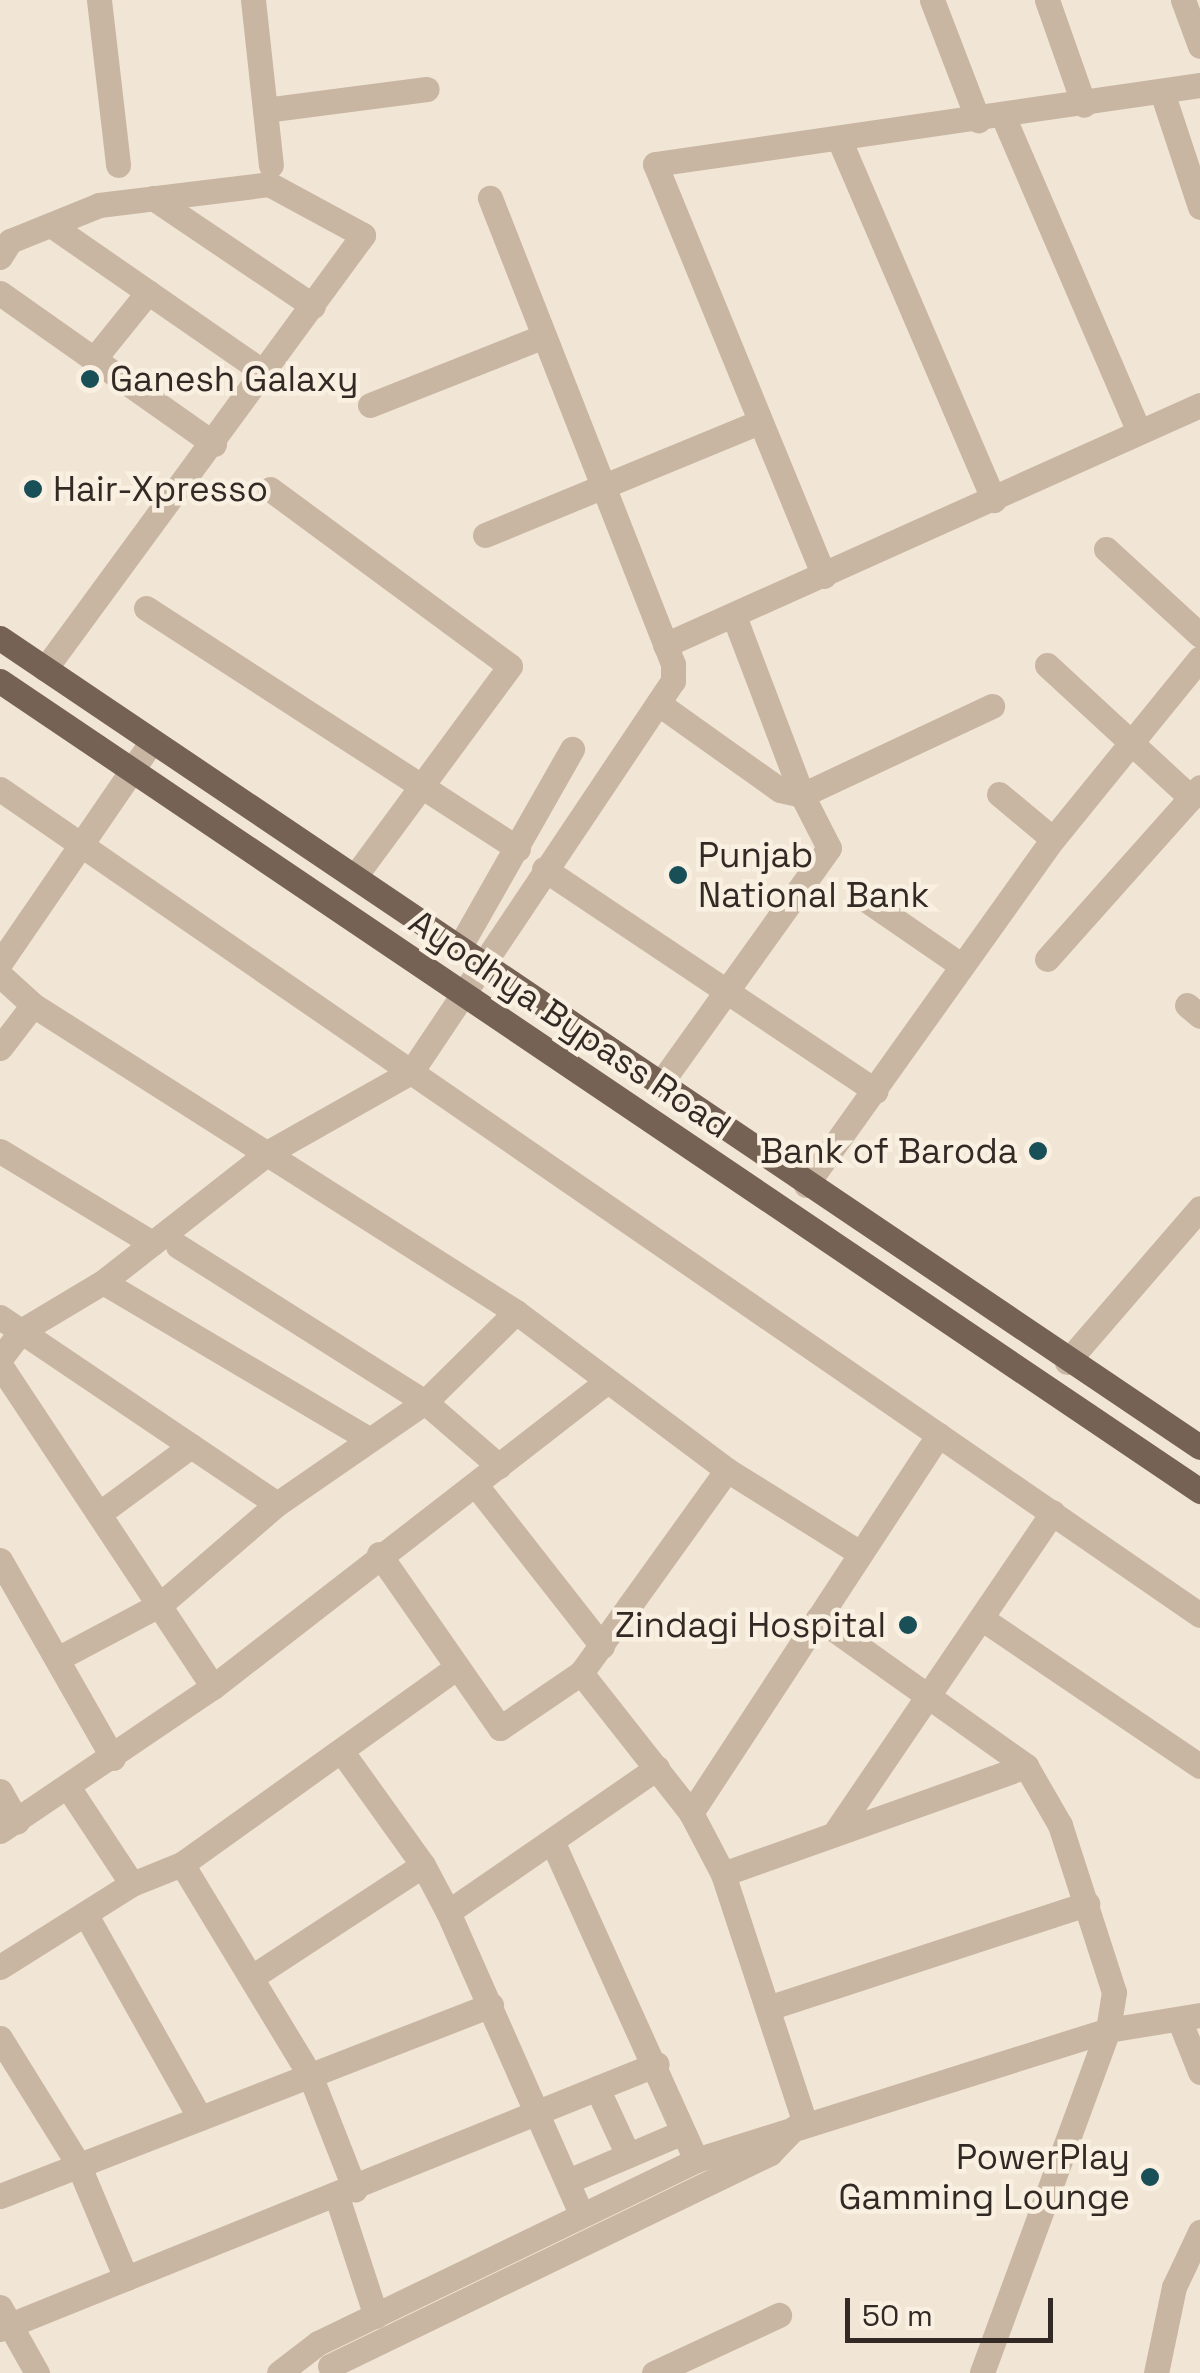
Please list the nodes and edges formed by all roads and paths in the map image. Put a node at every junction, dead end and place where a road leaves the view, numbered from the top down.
1 (99, 0) edge
2 (253, 0) edge
3 (932, 0) edge
4 (1047, 0) edge
5 (1183, 0) edge
6 (1200, 46) edge
7 (1200, 85) edge
8 (427, 88) dead end
9 (1162, 92) junction
10 (1084, 106) junction
11 (265, 110) junction
12 (990, 118) junction
13 (840, 139) junction
14 (118, 165) dead end
15 (271, 165) dead end
16 (153, 198) junction
17 (490, 198) dead end
18 (1200, 207) edge
19 (51, 225) junction
20 (0, 256) edge
21 (148, 292) junction
22 (0, 293) edge
23 (313, 306) junction
24 (544, 336) junction
25 (94, 359) junction
26 (266, 372) junction
27 (370, 405) dead end
28 (1200, 405) edge
29 (760, 422) junction
30 (1138, 430) junction
31 (214, 444) junction
32 (603, 486) junction
33 (270, 488) dead end
34 (994, 500) junction
35 (484, 535) dead end
36 (1106, 549) dead end
37 (824, 576) junction
38 (146, 608) dead end
39 (734, 616) junction
40 (1200, 635) edge
41 (0, 638) edge
42 (665, 644) junction
43 (1200, 658) edge
44 (1047, 665) dead end
45 (45, 669) junction
46 (0, 681) edge
47 (659, 704) junction
48 (992, 706) dead end
49 (152, 741) junction
50 (1132, 741) junction
51 (572, 750) dead end
52 (132, 770) junction
53 (0, 789) edge
54 (424, 790) junction
55 (1195, 793) edge
56 (999, 794) dead end
57 (802, 795) junction
58 (1053, 839) junction
59 (82, 846) junction
60 (518, 848) junction
61 (544, 868) junction
62 (355, 876) junction
63 (858, 895) dead end
64 (458, 948) junction
65 (1046, 959) dead end
66 (0, 963) edge
67 (480, 964) junction
68 (960, 965) junction
69 (0, 975) edge
70 (731, 989) junction
71 (462, 992) junction
72 (33, 1005) junction
73 (0, 1048) edge
74 (411, 1072) junction
75 (661, 1084) junction
76 (874, 1092) junction
77 (0, 1152) edge
78 (269, 1152) junction
79 (806, 1185) junction
80 (1200, 1208) edge
81 (165, 1245) junction
82 (103, 1282) junction
83 (516, 1312) junction
84 (11, 1324) edge
85 (0, 1362) edge
86 (1067, 1362) junction
87 (606, 1382) junction
88 (426, 1402) junction
89 (938, 1435) junction
90 (370, 1440) junction
91 (191, 1446) junction
92 (1200, 1446) edge
93 (498, 1466) junction
94 (726, 1470) junction
95 (475, 1484) junction
96 (1200, 1491) edge
97 (277, 1504) junction
98 (1053, 1512) junction
99 (100, 1514) junction
100 (860, 1553) junction
101 (379, 1554) junction
102 (0, 1560) edge
103 (161, 1604) junction
104 (1196, 1605) edge
105 (818, 1618) junction
106 (981, 1618) junction
107 (602, 1646) junction
108 (57, 1659) junction
109 (456, 1668) junction
110 (580, 1673) junction
111 (212, 1687) junction
112 (929, 1696) junction
113 (342, 1752) junction
114 (113, 1758) junction
115 (1026, 1766) junction
116 (1200, 1766) edge
117 (657, 1768) junction
118 (68, 1787) junction
119 (0, 1791) edge
120 (691, 1813) junction
121 (8, 1826) edge
122 (834, 1834) junction
123 (552, 1840) junction
124 (182, 1864) junction
125 (423, 1865) junction
126 (724, 1874) junction
127 (132, 1884) junction
128 (1086, 1904) junction
129 (448, 1912) junction
130 (86, 1915) junction
131 (0, 1967) edge
132 (252, 1976) junction
133 (491, 2005) junction
134 (768, 2008) junction
135 (1190, 2017) edge
136 (1108, 2030) junction
137 (0, 2038) edge
138 (657, 2064) junction
139 (1200, 2072) edge
140 (310, 2075) junction
141 (597, 2088) junction
142 (538, 2110) junction
143 (200, 2118) junction
144 (800, 2126) junction
145 (683, 2132) junction
146 (628, 2155) junction
147 (696, 2160) junction
148 (78, 2164) junction
149 (568, 2181) junction
150 (346, 2193) junction
151 (0, 2196) edge
152 (580, 2211) junction
153 (1200, 2232) edge
154 (126, 2278) junction
155 (779, 2315) dead end
156 (376, 2316) junction
157 (4, 2321) edge
158 (328, 2361) edge
159 (37, 2373) edge
160 (279, 2373) edge
161 (654, 2373) edge
162 (982, 2373) edge
163 (1156, 2373) edge

1 - 14 street
2 - 11 street
3 - 12 street
4 - 10 street
5 - 6 street
7 - 9 street
8 - 11 street
9 - 10 street
9 - 18 street
10 - 12 street
11 - 15 street
12 - 13 street
12 - 30 street
13 - 29 street
13 - 34 street
16 - 19 street
16 - 23 street
16 - 23 street
17 - 24 street
19 - 20 street
19 - 21 street
21 - 25 street
21 - 26 street
22 - 25 street
23 - 26 street
24 - 27 street
24 - 32 street
25 - 31 street
26 - 31 street
28 - 30 street
29 - 32 street
29 - 37 street
30 - 34 street
31 - 45 street
32 - 35 street
32 - 42 street
33 - 54 street
34 - 37 street
36 - 40 street
37 - 39 street
38 - 54 street
39 - 42 street
39 - 57 street
41 - 45 main road, Ayodhya Bypass Road
42 - 47 street
43 - 50 street
44 - 50 street
45 - 49 main road, Ayodhya Bypass Road
46 - 52 main road, Ayodhya Bypass Road
47 - 57 street
47 - 61 street
48 - 57 street
49 - 52 street
49 - 62 main road, Ayodhya Bypass Road
50 - 55 street
50 - 58 street
51 - 60 street
52 - 59 street
52 - 71 main road, Ayodhya Bypass Road
53 - 59 street
54 - 60 street
54 - 62 street
55 - 65 street
56 - 58 street
57 - 70 street
58 - 68 street
59 - 66 street
59 - 74 street
60 - 64 street
61 - 67 street
61 - 70 street
62 - 64 main road, Ayodhya Bypass Road
63 - 68 street
64 - 67 main road, Ayodhya Bypass Road
67 - 71 street
67 - 75 main road, Ayodhya Bypass Road
68 - 76 street
69 - 72 street
70 - 75 street
70 - 76 street
71 - 74 street
71 - 96 main road, Ayodhya Bypass Road
72 - 73 street
72 - 78 street
74 - 78 street
74 - 89 street
75 - 79 main road, Ayodhya Bypass Road
76 - 79 street
77 - 81 street
78 - 81 street
78 - 83 street
79 - 86 main road, Ayodhya Bypass Road
80 - 86 street
81 - 82 street
81 - 88 street
82 - 84 street
82 - 90 street
83 - 87 street
83 - 88 street
84 - 85 street
84 - 91 street
85 - 99 street
86 - 92 main road, Ayodhya Bypass Road
87 - 93 street
87 - 94 street
88 - 90 street
88 - 93 street
89 - 98 street
89 - 100 street
90 - 97 street
91 - 97 street
91 - 99 street
93 - 95 street
94 - 100 street
94 - 107 street
95 - 101 street
95 - 107 street
97 - 103 street
98 - 104 street
98 - 106 street
99 - 103 street
100 - 105 street
101 - 109 street
101 - 111 street
102 - 108 street
103 - 108 street
103 - 111 street
105 - 112 street
105 - 120 street
106 - 112 street
106 - 116 street
107 - 110 street
108 - 114 street
109 - 110 street
109 - 113 street
110 - 117 street
111 - 114 street
112 - 115 street
112 - 122 street
113 - 124 street
113 - 125 street
114 - 118 street
115 - 122 street
115 - 128 street
117 - 120 street
117 - 123 street
118 - 121 street
118 - 127 street
119 - 121 street
120 - 126 street
122 - 126 street
123 - 129 street
123 - 138 street
124 - 127 street
124 - 132 street
125 - 129 street
125 - 132 street
126 - 134 street
127 - 130 street
128 - 134 street
128 - 136 street
129 - 133 street
130 - 131 street
130 - 143 street
132 - 140 street
133 - 140 street
133 - 142 street
134 - 144 street
135 - 136 street
135 - 139 street
136 - 144 street
136 - 162 street
137 - 148 street
138 - 141 street
138 - 145 street
140 - 143 street
140 - 150 street
141 - 142 street
141 - 146 street
142 - 149 street
142 - 150 street
143 - 148 street
144 - 147 street
144 - 158 street
145 - 146 street
145 - 147 street
146 - 149 street
147 - 152 street
148 - 151 street
148 - 154 street
149 - 152 street
150 - 154 street
150 - 156 street
152 - 156 street
153 - 163 street
154 - 157 street
155 - 161 street
156 - 158 street
157 - 159 street
158 - 160 street

